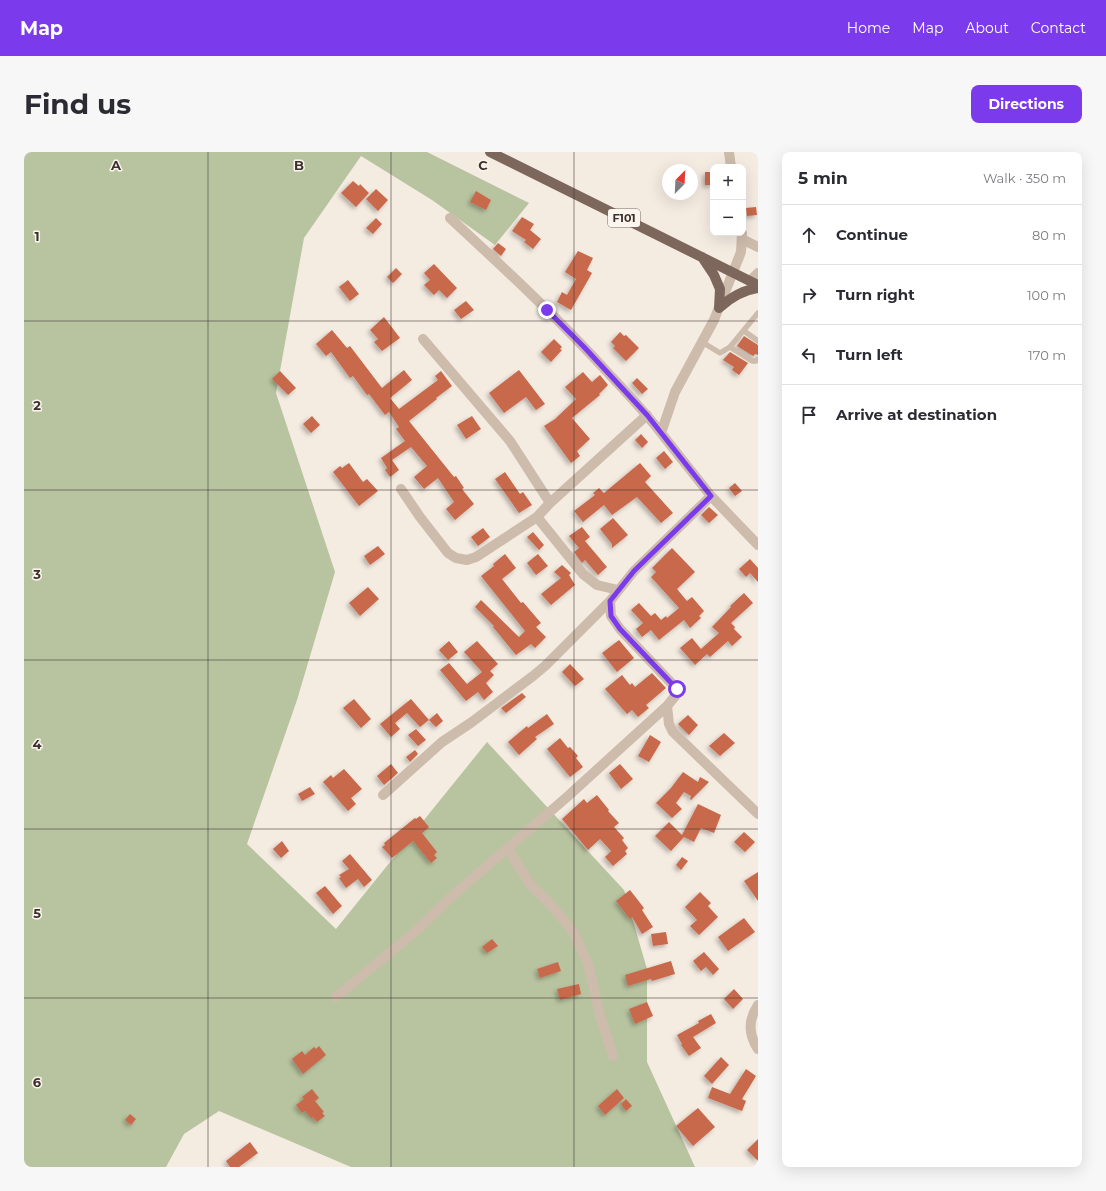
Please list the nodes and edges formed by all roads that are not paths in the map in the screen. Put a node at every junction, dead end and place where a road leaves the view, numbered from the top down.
1 (490, 152) edge
2 (729, 152) edge
3 (730, 164) edge
4 (450, 218) dead end
5 (742, 236) edge
6 (758, 247) edge
7 (702, 257) junction
8 (734, 273) junction
9 (758, 273) edge
10 (755, 285) edge
11 (719, 308) junction
12 (758, 313) edge
13 (744, 331) junction
14 (423, 339) dead end
15 (758, 341) edge
16 (702, 342) junction
17 (730, 347) junction
18 (758, 359) edge
19 (647, 415) junction
20 (661, 433) junction
21 (400, 489) dead end
22 (711, 496) junction
23 (550, 503) junction
24 (537, 516) junction
25 (758, 544) edge
26 (618, 590) junction
27 (610, 601) junction
28 (667, 706) junction
29 (383, 795) dead end
30 (758, 814) edge
31 (506, 848) junction
32 (336, 997) dead end
33 (758, 1005) edge
34 (758, 1049) edge
35 (613, 1056) dead end

1 - 7 main road, F101
2 - 3 street
4 - 19 street
5 - 6 street
5 - 8 street
7 - 8 main road, F101
7 - 11 main road
8 - 10 main road, F101
8 - 11 street
9 - 10 street
10 - 11 main road
11 - 16 street
12 - 13 lane
13 - 15 lane
13 - 17 lane
14 - 23 street
16 - 17 lane
16 - 20 street
17 - 18 lane
19 - 20 street
19 - 23 street
20 - 22 street
21 - 24 street
22 - 25 street
22 - 26 street
23 - 24 street
24 - 26 street
26 - 27 street
27 - 28 street
27 - 29 street
28 - 30 street
28 - 31 street
31 - 32 street
31 - 35 street
33 - 34 street

